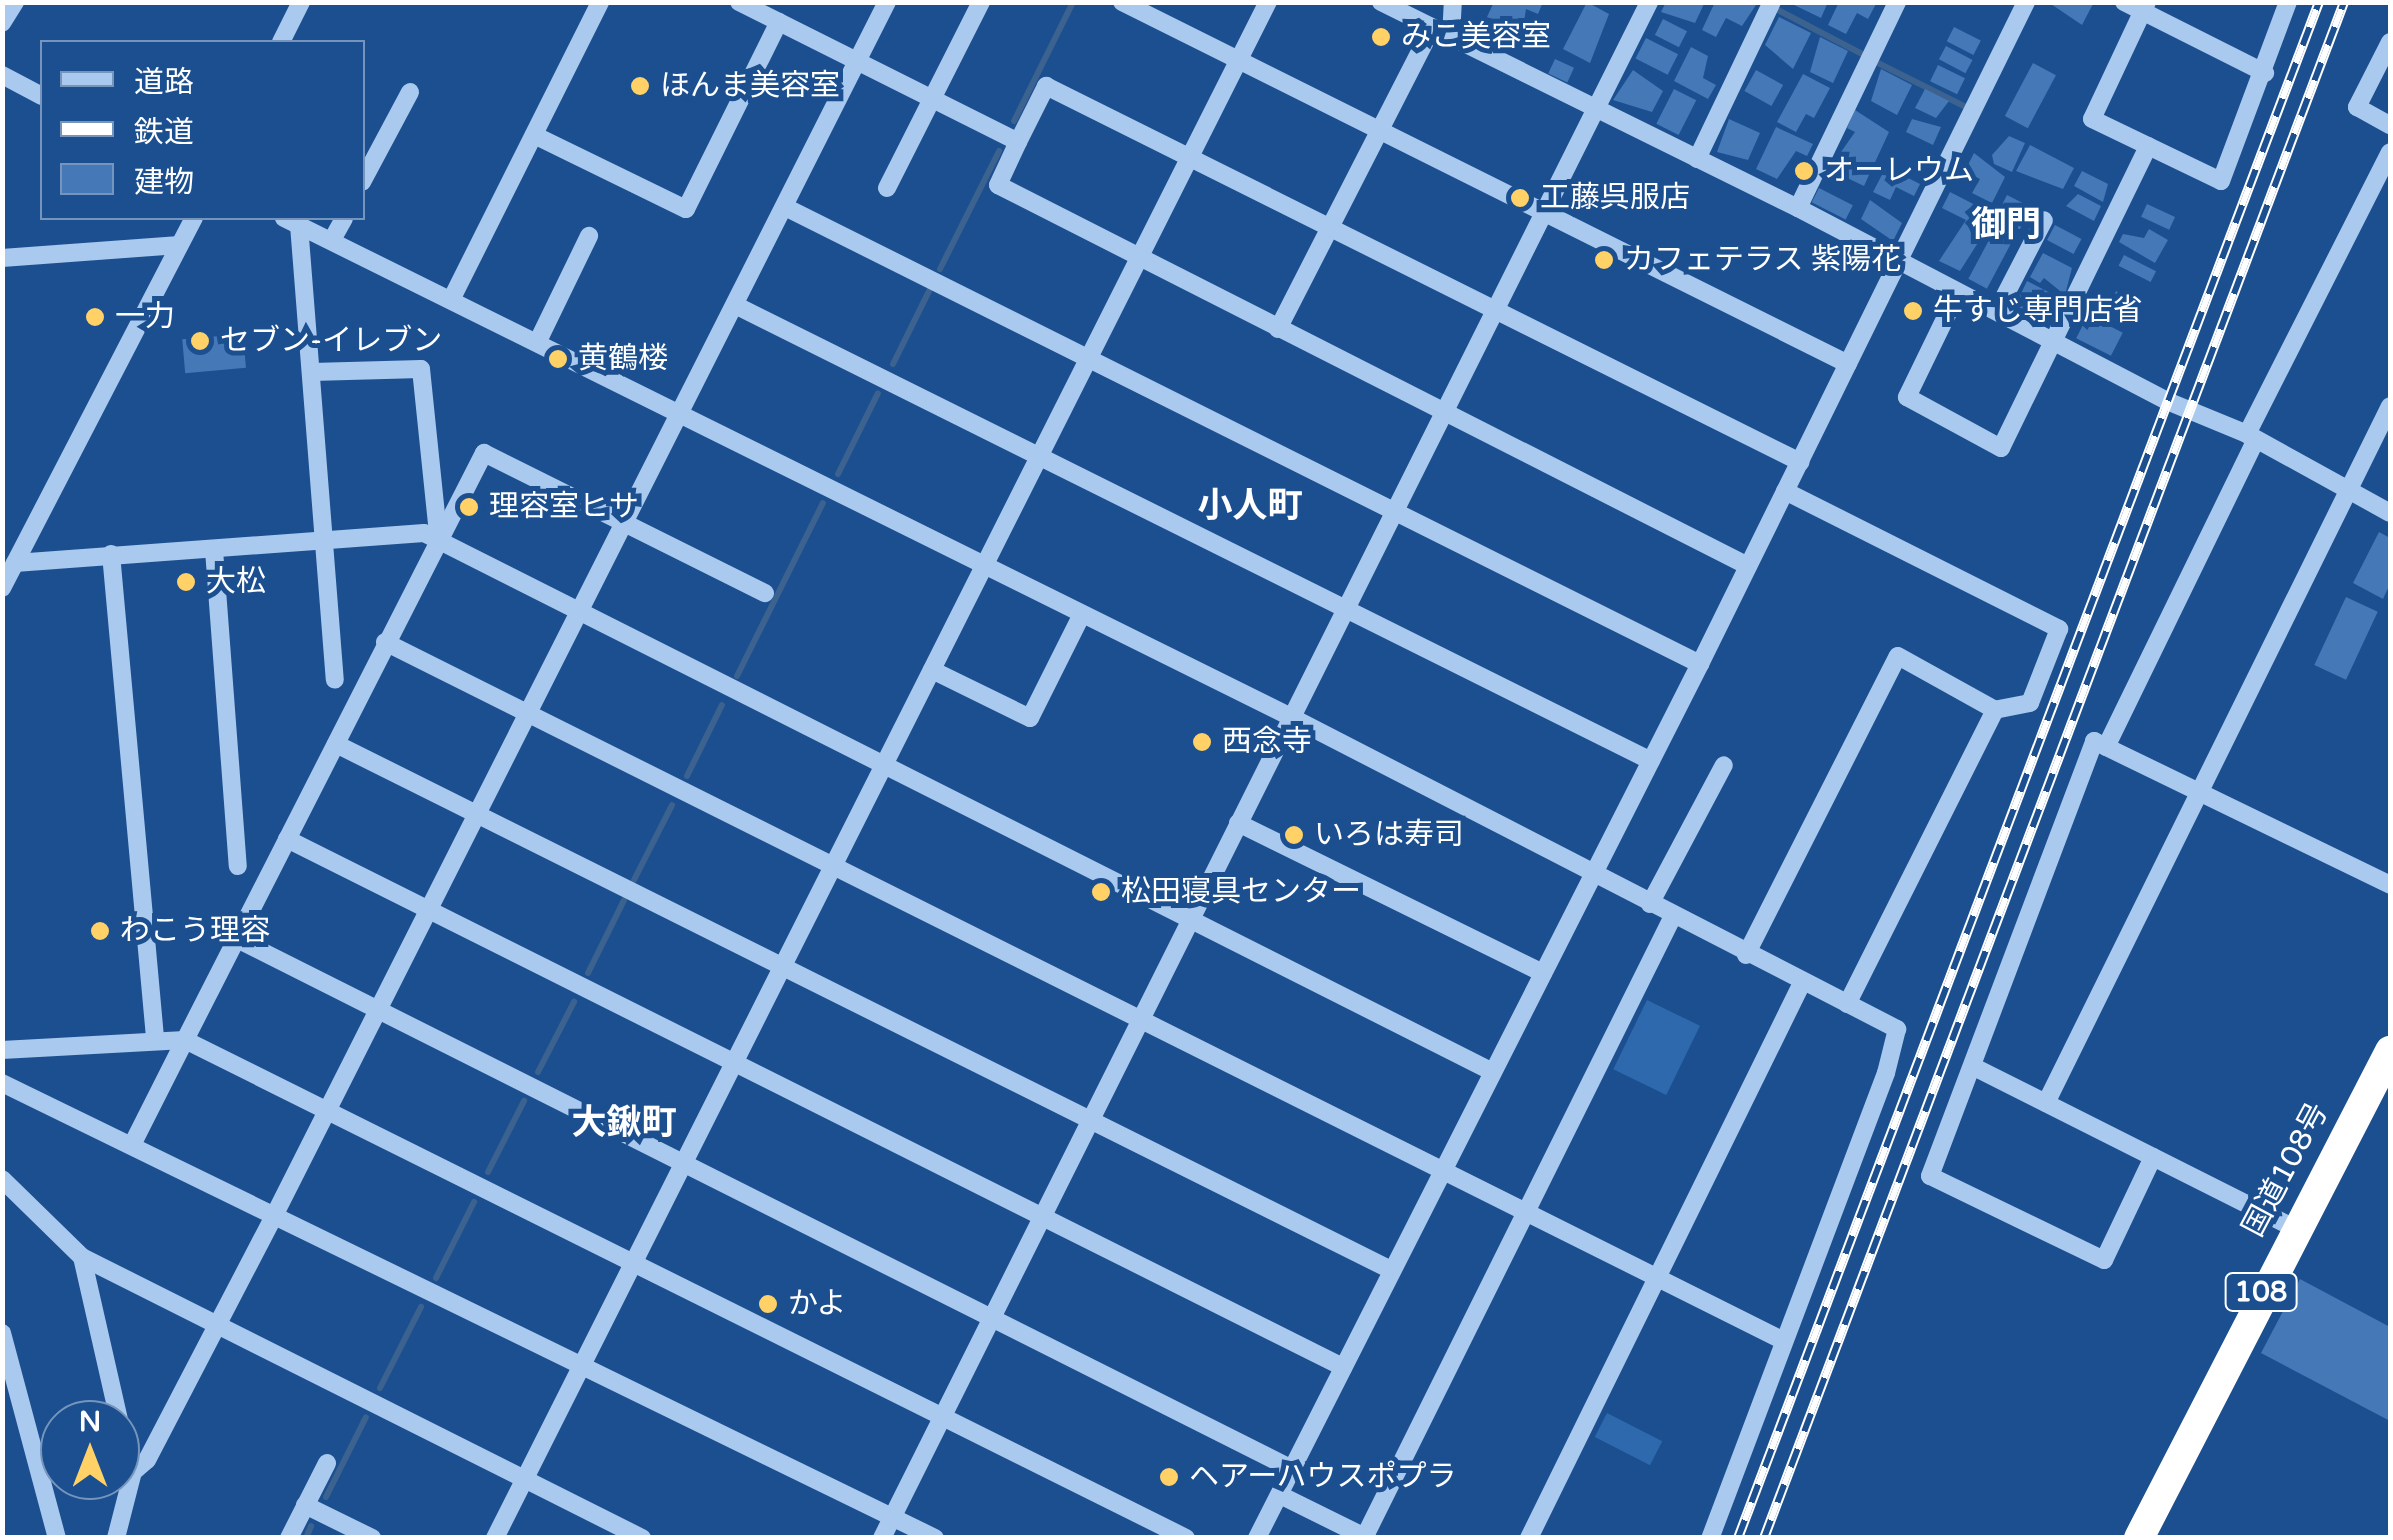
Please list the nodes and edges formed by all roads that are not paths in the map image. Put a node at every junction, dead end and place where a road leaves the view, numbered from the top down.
1 (15, 2) edge
2 (301, 2) edge
3 (600, 2) edge
4 (740, 2) edge
5 (887, 2) edge
6 (981, 2) edge
7 (1122, 2) edge
8 (1268, 2) edge
9 (1380, 2) edge
10 (1453, 2) edge
11 (1649, 2) edge
12 (1772, 2) edge
13 (1897, 2) edge
14 (2026, 2) edge
15 (2124, 2) edge
16 (2288, 2) edge
17 (2144, 7) edge
18 (779, 22) junction
19 (2, 24) edge
20 (1432, 28) junction
21 (1451, 38) junction
22 (282, 40) edge
23 (2390, 42) edge
24 (857, 61) junction
25 (1238, 62) junction
26 (2265, 73) junction
27 (2, 75) edge
28 (410, 92) dead end
29 (40, 95) edge
30 (933, 100) junction
31 (1597, 110) junction
32 (2390, 125) edge
33 (1378, 130) junction
34 (534, 135) junction
35 (1018, 142) junction
36 (2148, 146) junction
37 (2390, 152) edge
38 (1189, 158) junction
39 (1697, 158) junction
40 (365, 176) edge
41 (886, 188) dead end
42 (785, 207) junction
43 (1798, 208) junction
44 (1546, 211) junction
45 (193, 220) edge
46 (343, 220) edge
47 (2044, 220) dead end
48 (292, 221) edge
49 (1329, 228) junction
50 (589, 236) dead end
51 (332, 240) junction
52 (180, 245) junction
53 (2, 258) edge
54 (1138, 258) junction
55 (1900, 261) junction
56 (1958, 292) junction
57 (452, 298) junction
58 (735, 305) junction
59 (1496, 310) junction
60 (1997, 312) junction
61 (1278, 329) junction
62 (538, 341) junction
63 (2056, 342) junction
64 (1091, 356) junction
65 (1848, 364) junction
66 (312, 372) junction
67 (2390, 406) edge
68 (680, 412) junction
69 (1444, 412) junction
70 (2251, 438) junction
71 (1041, 454) junction
72 (1800, 462) junction
73 (1785, 490) junction
74 (2350, 493) junction
75 (1396, 510) junction
76 (2390, 514) edge
77 (624, 522) junction
78 (324, 540) junction
79 (439, 542) junction
80 (214, 550) junction
81 (111, 554) junction
82 (16, 563) junction
83 (984, 566) junction
84 (1748, 566) junction
85 (2, 588) edge
86 (765, 593) dead end
87 (1347, 607) junction
88 (578, 613) junction
89 (1082, 614) junction
90 (385, 642) junction
91 (1700, 664) junction
92 (932, 670) junction
93 (335, 680) dead end
94 (1995, 710) junction
95 (527, 714) junction
96 (1290, 717) junction
97 (336, 744) junction
98 (2106, 747) junction
99 (1651, 760) junction
100 (1724, 764) dead end
101 (883, 768) junction
102 (2204, 793) junction
103 (476, 814) junction
104 (1238, 823) junction
105 (287, 839) junction
106 (238, 866) dead end
107 (832, 867) junction
108 (1592, 874) junction
109 (2390, 885) edge
110 (1650, 904) junction
111 (428, 910) junction
112 (1672, 918) junction
113 (1190, 921) junction
114 (236, 938) junction
115 (1746, 955) junction
116 (783, 967) junction
117 (1543, 973) junction
118 (1802, 983) junction
119 (1847, 1004) junction
120 (378, 1010) junction
121 (1139, 1021) junction
122 (155, 1039) junction
123 (184, 1040) junction
124 (2, 1050) edge
125 (2390, 1051) edge
126 (734, 1064) junction
127 (1974, 1067) junction
128 (1493, 1072) junction
129 (2, 1083) edge
130 (2046, 1104) junction
131 (328, 1109) junction
132 (1091, 1120) junction
133 (132, 1145) junction
134 (2153, 1157) junction
135 (682, 1162) junction
136 (1443, 1171) junction
137 (2, 1179) edge
138 (1524, 1215) junction
139 (274, 1216) junction
140 (1042, 1218) junction
141 (2294, 1228) junction
142 (82, 1257) junction
143 (633, 1264) junction
144 (1391, 1270) junction
145 (1655, 1277) junction
146 (991, 1319) junction
147 (218, 1325) junction
148 (2, 1333) edge
149 (1782, 1340) junction
150 (1343, 1367) junction
151 (582, 1369) junction
152 (115, 1400) edge
153 (941, 1416) junction
154 (326, 1463) dead end
155 (140, 1466) edge
156 (1292, 1469) junction
157 (525, 1479) junction
158 (1280, 1495) junction
159 (126, 1500) edge
160 (305, 1505) junction
161 (893, 1516) junction
162 (1365, 1537) edge
163 (57, 1538) edge
164 (116, 1538) edge
165 (289, 1538) edge
166 (372, 1538) edge
167 (495, 1538) edge
168 (642, 1538) edge
169 (882, 1538) edge
170 (935, 1538) edge
171 (1186, 1538) edge
172 (1257, 1538) edge
173 (1529, 1538) edge
174 (1710, 1538) edge
175 (2139, 1538) edge

1 - 19 street
2 - 22 street
3 - 34 street
4 - 18 street
5 - 24 street
6 - 30 street
7 - 25 street
8 - 25 street
9 - 20 street
10 - 21 street
11 - 31 street
12 - 39 street
13 - 43 street
14 - 55 street
15 - 17 street
16 - 26 street
17 - 26 street
17 - 36 street
18 - 24 street
18 - 34 street
20 - 21 street
20 - 33 street
21 - 31 street
23 - 32 street
24 - 30 street
24 - 42 street
25 - 33 street
25 - 38 street
26 - 36 street
27 - 29 street
28 - 40 street
30 - 35 street
30 - 41 street
31 - 39 street
31 - 44 street
33 - 44 street
33 - 49 street
34 - 57 street
35 - 38 street
35 - 54 street
36 - 63 street
37 - 70 street
38 - 49 street
38 - 54 street
39 - 43 street
42 - 58 street
42 - 64 street
43 - 55 street
44 - 59 street
44 - 65 street
45 - 52 street
46 - 51 street
47 - 60 street
48 - 51 street
48 - 66 street
49 - 59 street
49 - 61 street
50 - 62 street
51 - 57 street
52 - 53 street
52 - 82 street
54 - 61 street
54 - 64 street
55 - 56 street
55 - 65 street
56 - 60 street
56 - 63 street
57 - 62 street
58 - 68 street
58 - 71 street
59 - 69 street
59 - 72 street
60 - 63 street
61 - 69 street
62 - 68 street
63 - 70 street
64 - 71 street
64 - 75 street
65 - 72 street
66 - 78 street
66 - 79 street
67 - 74 street
68 - 77 street
68 - 83 street
69 - 75 street
69 - 84 street
70 - 74 street
70 - 98 street
71 - 83 street
71 - 87 street
72 - 73 street
73 - 84 street
73 - 94 street
74 - 76 street
74 - 102 street
75 - 87 street
75 - 91 street
77 - 79 street
77 - 86 street
77 - 88 street
78 - 79 street
78 - 80 street
78 - 93 street
79 - 88 street
79 - 90 street
80 - 81 street
80 - 106 street
81 - 82 street
81 - 122 street
82 - 85 street
83 - 89 street
83 - 92 street
84 - 91 street
87 - 96 street
87 - 99 street
88 - 95 street
88 - 101 street
89 - 92 street
89 - 96 street
90 - 95 street
90 - 97 street
91 - 99 street
92 - 101 street
94 - 115 street
94 - 119 street
95 - 103 street
95 - 107 street
96 - 104 street
96 - 108 street
97 - 103 street
97 - 105 street
98 - 102 street
98 - 127 street
99 - 108 street
100 - 110 street
101 - 107 street
101 - 113 street
102 - 109 street
102 - 130 street
103 - 111 street
103 - 116 street
104 - 113 street
104 - 117 street
105 - 111 street
105 - 114 street
107 - 116 street
107 - 121 street
108 - 110 street
108 - 117 street
110 - 112 street
111 - 120 street
111 - 126 street
112 - 115 street
112 - 138 street
113 - 121 street
113 - 128 street
114 - 120 street
114 - 123 street
115 - 118 street
116 - 126 street
116 - 132 street
117 - 128 street
118 - 119 street
118 - 145 street
119 - 149 street
120 - 131 street
120 - 135 street
121 - 132 street
121 - 136 street
122 - 123 street
122 - 124 street
123 - 131 street
123 - 133 street
125 - 141 highway, 国道108号 / 108
126 - 135 street
126 - 140 street
127 - 130 street
127 - 134 street
128 - 136 street
129 - 133 street
130 - 134 street
131 - 139 street
131 - 143 street
132 - 140 street
132 - 144 street
133 - 139 street
134 - 141 street
135 - 143 street
135 - 146 street
136 - 138 street
136 - 144 street
137 - 142 street
138 - 145 street
138 - 162 street
139 - 147 street
139 - 151 street
140 - 146 street
140 - 150 street
141 - 175 highway, 国道108号 / 108
142 - 147 street
142 - 152 street
143 - 151 street
143 - 153 street
144 - 150 street
145 - 149 street
145 - 173 street
146 - 153 street
146 - 156 street
147 - 155 street
147 - 157 street
148 - 163 street
149 - 174 street
150 - 156 street
151 - 157 street
151 - 161 street
153 - 161 street
153 - 171 street
154 - 160 street
156 - 158 street
157 - 167 street
157 - 168 street
158 - 162 street
158 - 172 street
159 - 164 street
160 - 165 street
160 - 166 street
161 - 169 street
161 - 170 street

